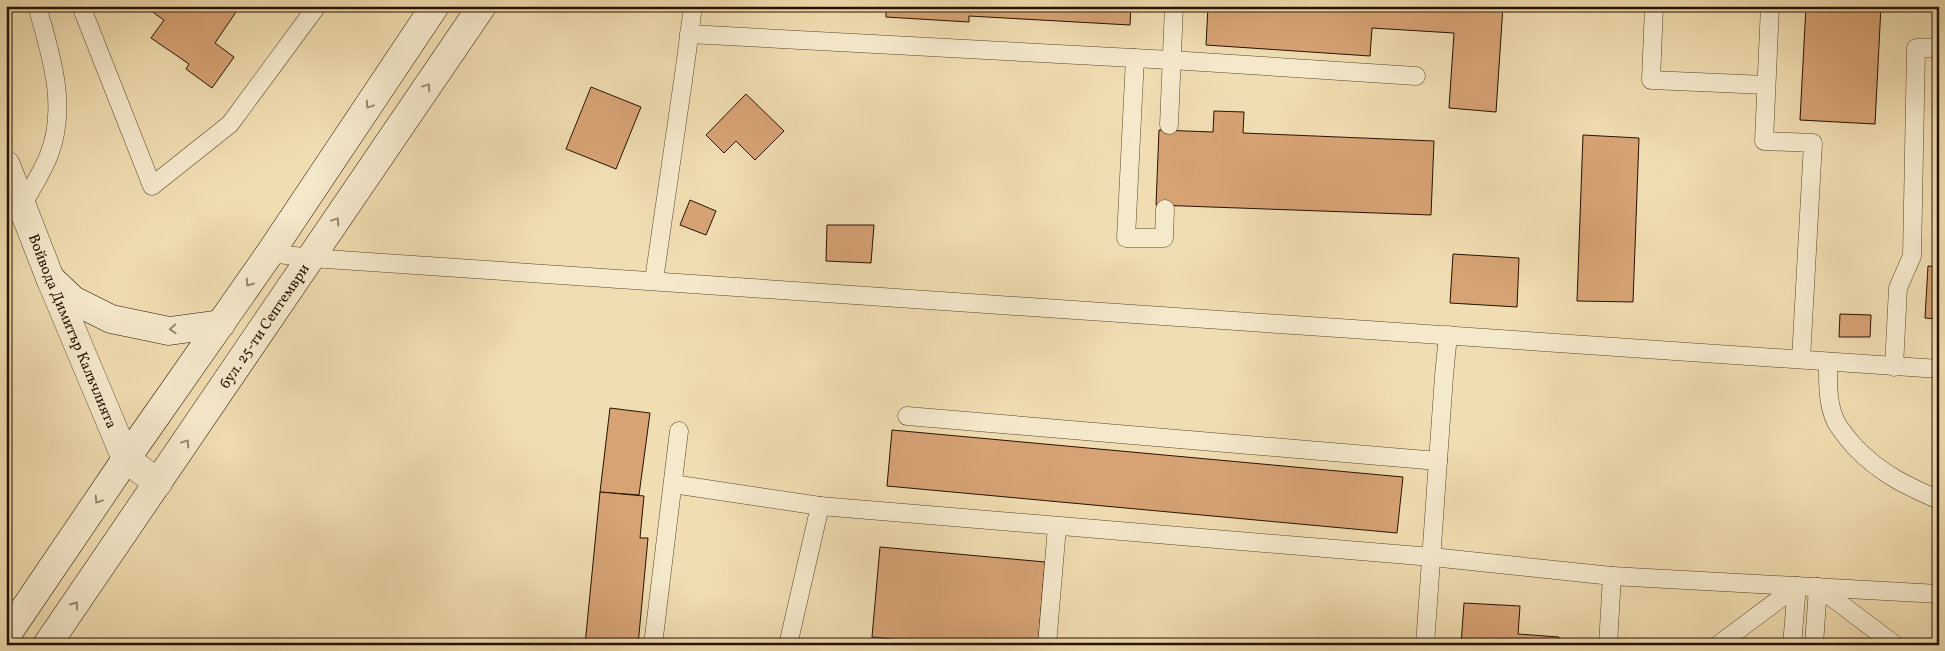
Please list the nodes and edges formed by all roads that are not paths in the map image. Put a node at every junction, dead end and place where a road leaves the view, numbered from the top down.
1 (37, 6) edge
2 (81, 6) edge
3 (317, 6) edge
4 (435, 6) edge
5 (482, 6) edge
6 (693, 6) edge
7 (1174, 6) edge
8 (1654, 6) edge
9 (1770, 6) edge
10 (689, 34) junction
11 (1939, 48) edge
12 (1134, 58) junction
13 (1171, 60) junction
14 (1416, 76) dead end
15 (1766, 85) junction
16 (1169, 124) dead end
17 (6, 164) edge
18 (22, 206) junction
19 (1166, 209) dead end
20 (270, 253) junction
21 (311, 258) junction
22 (50, 278) junction
23 (654, 280) junction
24 (221, 324) junction
25 (1448, 335) junction
26 (1801, 360) junction
27 (1828, 362) junction
28 (1894, 367) junction
29 (1939, 369) edge
30 (907, 416) dead end
31 (679, 431) dead end
32 (126, 459) junction
33 (1438, 461) junction
34 (158, 483) junction
35 (673, 484) junction
36 (1939, 500) edge
37 (820, 506) junction
38 (1057, 527) junction
39 (1432, 558) junction
40 (1612, 576) junction
41 (1797, 586) junction
42 (1818, 587) junction
43 (1939, 594) edge
44 (6, 636) edge
45 (47, 645) edge
46 (653, 645) edge
47 (788, 645) edge
48 (1048, 645) edge
49 (1425, 645) edge
50 (1608, 645) edge
51 (1718, 645) edge
52 (1792, 645) edge
53 (1814, 645) edge
54 (1895, 645) edge

1 - 18 lane
2 - 3 lane
4 -> 20 main road
21 -> 5 main road, бул. 25-ти Септември
6 - 10 lane
7 - 13 lane
8 - 15 lane
9 - 15 lane
10 - 12 lane
10 - 23 lane
11 - 28 lane
12 - 13 lane
12 - 19 lane
13 - 14 lane
13 - 16 lane
15 - 26 lane
17 - 18 main road, Войвода Димитър Калъчлията
18 - 22 main road, Войвода Димитър Калъчлията
20 - 21 lane
20 -> 24 main road
21 - 23 lane
34 -> 21 main road, бул. 25-ти Септември
24 -> 22 main road
22 - 32 main road, Войвода Димитър Калъчлията
23 - 25 lane
24 - 32 main road
25 - 26 lane
25 - 33 lane
26 - 27 lane
27 - 28 lane
27 - 36 lane
28 - 29 lane
30 - 33 lane
31 - 35 lane
32 - 34 main road
32 -> 44 main road
33 - 39 lane
45 -> 34 main road, бул. 25-ти Септември
35 - 37 lane
35 - 46 lane
37 - 38 lane
37 - 47 lane
38 - 39 lane
38 - 48 lane
39 - 40 lane
39 - 49 lane
40 - 41 lane
40 - 50 lane
41 - 42 lane
41 - 51 lane
41 - 52 lane
42 - 43 lane
42 - 53 lane
42 - 54 lane

